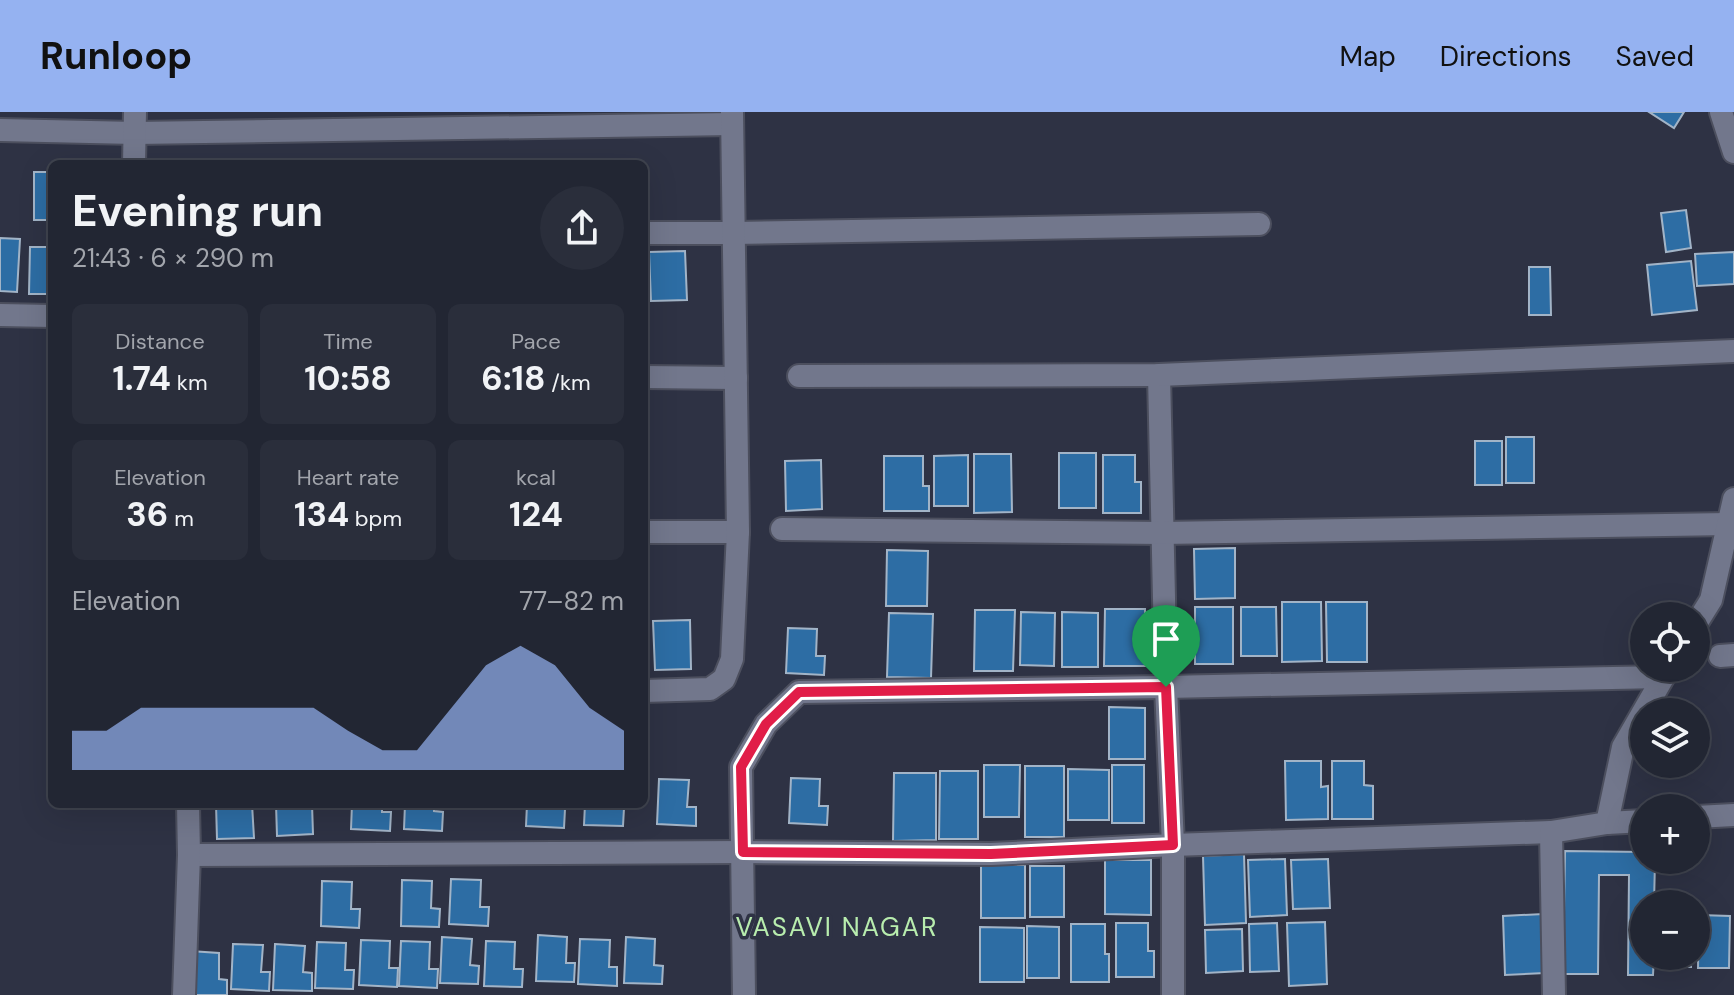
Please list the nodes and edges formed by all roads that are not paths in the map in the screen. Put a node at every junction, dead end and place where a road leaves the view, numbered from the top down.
1 (1721, 112) edge
2 (732, 118) edge
3 (135, 123) edge
4 (0, 130) edge
5 (1734, 152) edge
6 (134, 160) edge
7 (1259, 224) dead end
8 (648, 233) edge
9 (734, 233) junction
10 (0, 315) edge
11 (48, 316) edge
12 (1734, 351) edge
13 (1159, 375) junction
14 (799, 376) dead end
15 (648, 377) edge
16 (736, 378) junction
17 (1734, 499) edge
18 (1729, 524) junction
19 (782, 529) dead end
20 (648, 532) edge
21 (738, 532) junction
22 (1162, 533) junction
23 (1710, 602) edge
24 (1630, 673) edge
25 (1660, 682) edge
26 (1166, 687) junction
27 (648, 691) edge
28 (188, 808) edge
29 (1734, 815) edge
30 (1710, 816) edge
31 (1630, 822) edge
32 (1607, 823) junction
33 (1551, 832) junction
34 (1173, 845) junction
35 (743, 852) junction
36 (189, 855) junction
37 (184, 995) edge
38 (744, 995) edge
39 (1173, 995) edge
40 (1554, 995) edge

1 - 5 street
2 - 3 street
2 - 9 street
3 - 4 street
3 - 6 street
7 - 9 street
8 - 9 street
9 - 16 street
10 - 11 street
12 - 13 street
13 - 14 street
13 - 22 street
15 - 16 street
16 - 21 street
17 - 18 street
18 - 22 street
18 - 23 street
19 - 22 street
20 - 21 street
21 - 27 street
22 - 26 street
24 - 26 street
25 - 32 street
26 - 34 street
26 - 35 street
28 - 36 street
29 - 30 street
31 - 32 street
32 - 33 street
33 - 34 street
33 - 40 street
34 - 35 street
34 - 39 street
35 - 36 street
35 - 38 street
36 - 37 street

